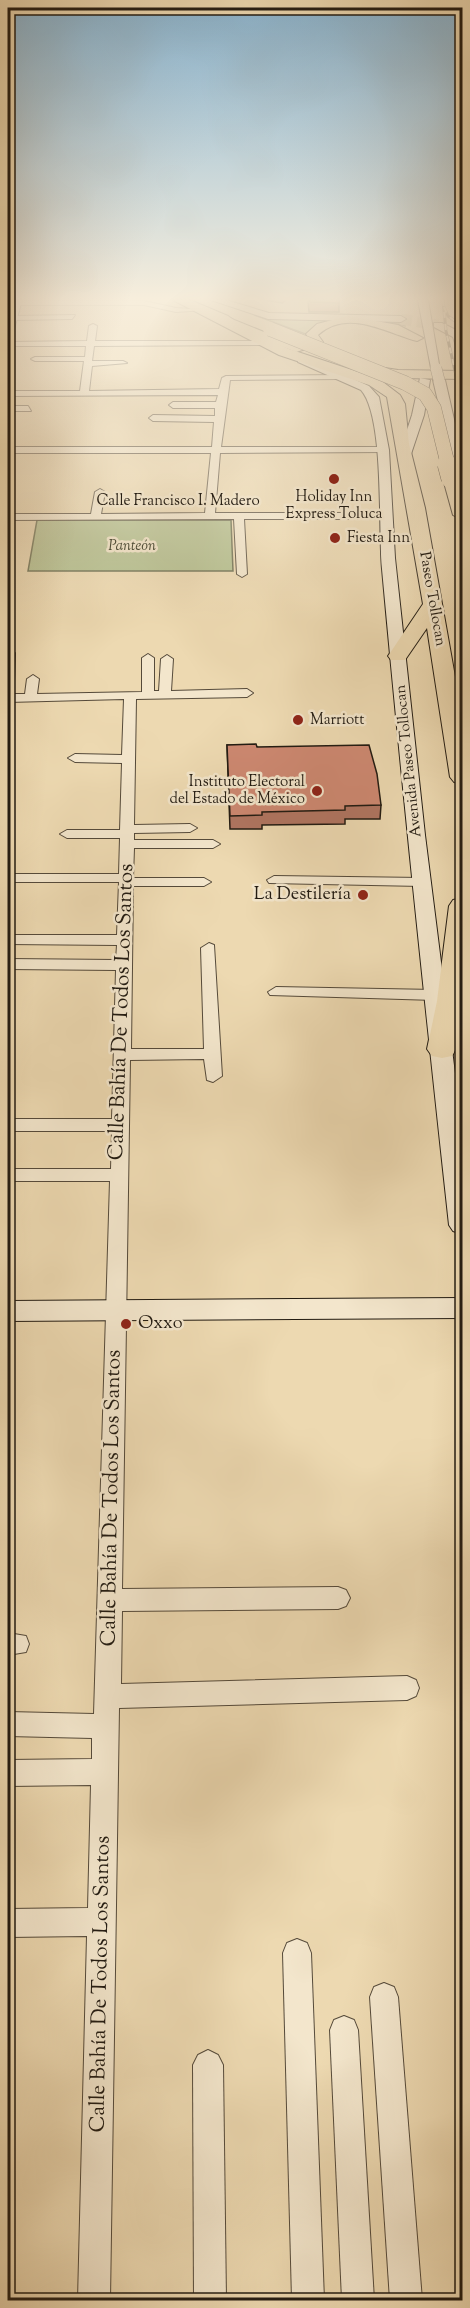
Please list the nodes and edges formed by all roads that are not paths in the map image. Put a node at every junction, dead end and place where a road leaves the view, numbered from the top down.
1 (220, 408) edge
2 (375, 408) edge
3 (397, 408) edge
4 (418, 408) edge
5 (434, 408) edge
6 (444, 408) edge
7 (153, 418) dead end
8 (219, 419) junction
9 (202, 429) dead end
10 (218, 429) junction
11 (8, 450) edge
12 (216, 450) junction
13 (382, 450) junction
14 (404, 458) junction
15 (383, 468) junction
16 (457, 478) edge
17 (100, 492) dead end
18 (416, 508) junction
19 (462, 514) edge
20 (96, 516) junction
21 (210, 516) junction
22 (239, 516) junction
23 (385, 516) junction
24 (8, 517) edge
25 (242, 574) dead end
26 (432, 606) junction
27 (9, 653) dead end
28 (398, 656) junction
29 (148, 658) dead end
30 (167, 659) dead end
31 (33, 679) dead end
32 (8, 681) edge
33 (248, 693) dead end
34 (165, 695) junction
35 (139, 696) junction
36 (31, 697) junction
37 (8, 698) edge
38 (75, 758) dead end
39 (128, 759) junction
40 (462, 777) edge
41 (190, 828) dead end
42 (67, 834) dead end
43 (126, 836) junction
44 (213, 844) dead end
45 (8, 878) edge
46 (126, 880) junction
47 (274, 880) dead end
48 (204, 882) dead end
49 (422, 882) junction
50 (462, 906) edge
51 (8, 939) edge
52 (125, 940) junction
53 (209, 948) dead end
54 (8, 964) edge
55 (124, 965) junction
56 (276, 992) dead end
57 (435, 995) junction
58 (442, 1049) junction
59 (211, 1054) junction
60 (121, 1055) junction
61 (213, 1076) dead end
62 (8, 1125) edge
63 (120, 1125) junction
64 (8, 1175) edge
65 (118, 1175) junction
66 (462, 1225) edge
67 (462, 1308) edge
68 (115, 1310) junction
69 (8, 1311) edge
70 (338, 1598) dead end
71 (110, 1600) junction
72 (407, 1688) dead end
73 (108, 1696) junction
74 (8, 1724) edge
75 (105, 1726) junction
76 (104, 1772) junction
77 (8, 1773) edge
78 (103, 1922) junction
79 (8, 1923) edge
80 (297, 1953) dead end
81 (384, 1997) dead end
82 (344, 2030) dead end
83 (208, 2065) dead end
84 (94, 2301) edge
85 (210, 2301) edge
86 (308, 2301) edge
87 (358, 2301) edge
88 (406, 2301) edge

1 - 8 street
2 - 13 main road, Avenida Paseo Tollocan
3 - 14 highway, Avenida Paseo Tollocan
4 - 14 main road
5 - 16 highway, Avenida Paseo Tollocan, bridge
6 - 16 main road, Avenida Paseo Tollocan
7 - 8 street
8 - 10 street
9 - 10 street
10 - 12 street
11 - 12 street
12 - 13 street
12 - 21 street
13 - 15 main road, Avenida Paseo Tollocan
14 - 18 highway, Paseo Tollocan
15 - 18 highway
15 - 23 main road, Avenida Paseo Tollocan
16 - 19 highway, Avenida Paseo Tollocan
17 - 20 street
18 - 26 highway, Paseo Tollocan
20 - 21 street, Calle Francisco I. Madero
20 - 24 street, Calle Francisco I. Madero
21 - 22 street, Calle Francisco I. Madero
22 - 23 street, Calle Francisco I. Madero
22 - 25 street
23 - 28 main road, Avenida Paseo Tollocan
26 - 28 highway
26 - 40 highway, Paseo Tollocan
27 - 32 street
28 - 49 main road, Avenida Paseo Tollocan
29 - 35 street, Calle Bahía De Todos Los Santos
30 - 34 street
31 - 36 street
33 - 34 street
34 - 35 street
35 - 36 street
35 - 39 street, Calle Bahía De Todos Los Santos
36 - 37 street
38 - 39 street
39 - 43 street, Calle Bahía De Todos Los Santos
41 - 43 street
42 - 43 street
43 - 44 street
43 - 46 street, Calle Bahía De Todos Los Santos
45 - 46 street
46 - 48 street
46 - 52 street, Calle Bahía De Todos Los Santos
47 - 49 street
49 - 57 main road, Avenida Paseo Tollocan
50 - 58 highway
51 - 52 street
52 - 55 street, Calle Bahía De Todos Los Santos
53 - 59 street
54 - 55 street
55 - 60 street, Calle Bahía De Todos Los Santos
56 - 57 street
57 - 58 main road, Avenida Paseo Tollocan
58 - 66 main road, Avenida Paseo Tollocan
59 - 60 street
59 - 61 street
60 - 63 street, Calle Bahía De Todos Los Santos
62 - 63 street
63 - 65 street, Calle Bahía De Todos Los Santos
64 - 65 street
65 - 68 street, Calle Bahía De Todos Los Santos
67 - 68 main road
68 - 69 main road
68 - 71 street, Calle Bahía De Todos Los Santos
70 - 71 street
71 - 73 street, Calle Bahía De Todos Los Santos
72 - 73 street
73 - 75 street, Calle Bahía De Todos Los Santos
74 - 75 street
75 - 76 street, Calle Bahía De Todos Los Santos
76 - 77 street
76 - 78 street, Calle Bahía De Todos Los Santos
78 - 79 street
78 - 84 street, Calle Bahía De Todos Los Santos
80 - 86 street
81 - 88 street
82 - 87 street
83 - 85 street

